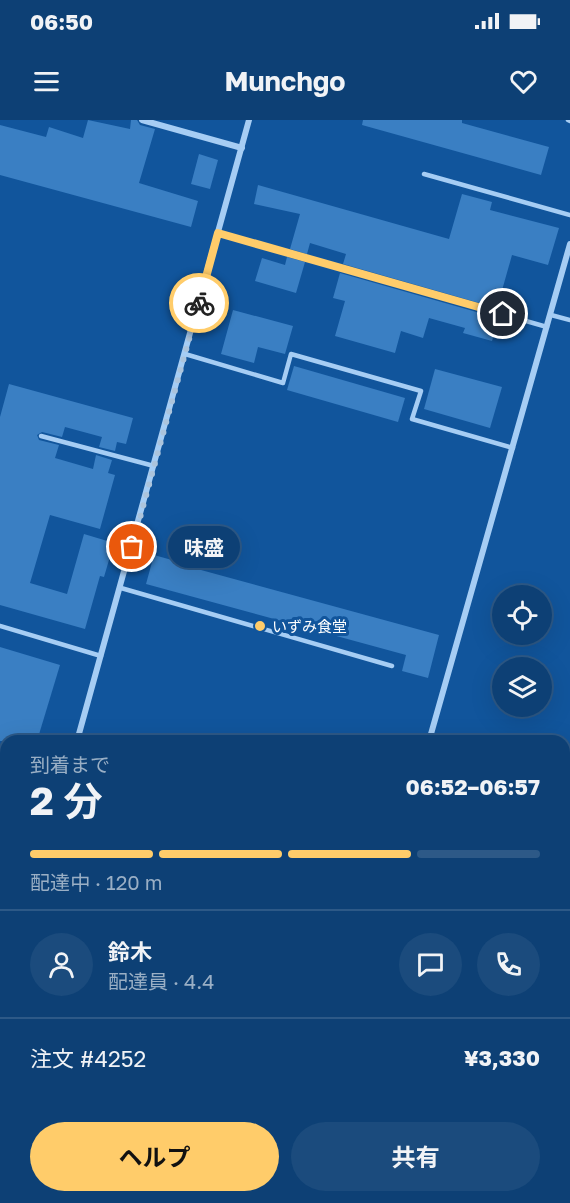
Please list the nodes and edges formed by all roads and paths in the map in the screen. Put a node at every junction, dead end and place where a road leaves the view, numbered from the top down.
1 (142, 120) edge
2 (249, 120) edge
3 (242, 147) junction
4 (424, 174) dead end
5 (570, 215) edge
6 (218, 233) junction
7 (570, 244) edge
8 (550, 315) junction
9 (570, 320) edge
10 (547, 327) junction
11 (185, 354) junction
12 (42, 436) dead end
13 (513, 448) junction
14 (154, 466) junction
15 (121, 588) junction
16 (0, 626) edge
17 (101, 656) junction
18 (392, 666) dead end
19 (79, 735) edge
20 (431, 735) edge

1 - 3 street
2 - 3 street
3 - 6 street
4 - 5 lane
6 - 10 lane
6 - 11 street
7 - 8 street
8 - 9 lane
8 - 10 street
10 - 13 street
11 - 13 lane
11 - 14 street
12 - 14 lane
13 - 20 street
14 - 15 street
15 - 17 street
15 - 18 lane
16 - 17 lane
17 - 19 street

